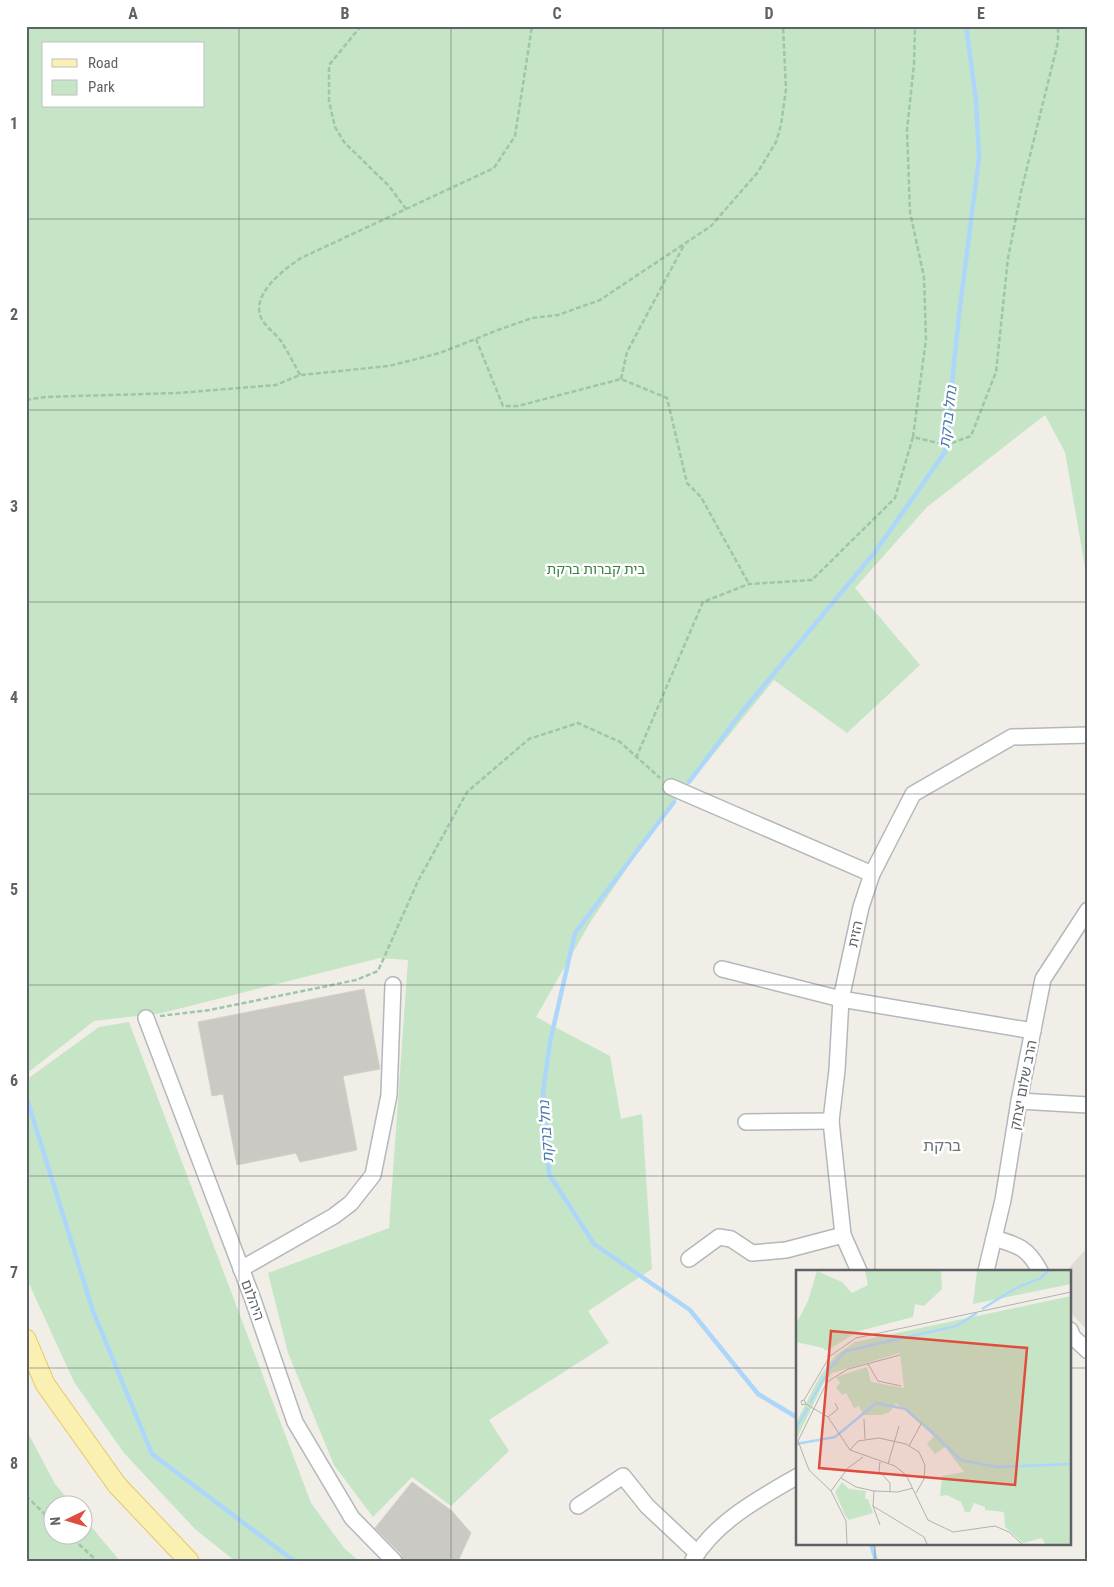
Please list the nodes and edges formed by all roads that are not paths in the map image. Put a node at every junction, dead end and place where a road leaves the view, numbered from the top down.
1 (1088, 735) edge
2 (671, 787) road end
3 (872, 874) junction
4 (1088, 910) edge
5 (722, 969) dead end
6 (393, 985) dead end
7 (841, 999) junction
8 (146, 1018) road end
9 (1033, 1032) junction
10 (1019, 1101) junction
11 (1088, 1104) edge
12 (831, 1121) junction
13 (746, 1122) dead end
14 (843, 1235) junction
15 (994, 1238) junction
16 (689, 1259) dead end
17 (241, 1269) junction
18 (859, 1270) edge
19 (986, 1270) edge
20 (1039, 1270) edge
21 (1072, 1334) edge
22 (26, 1338) edge
23 (1088, 1351) edge
24 (796, 1477) edge
25 (578, 1506) dead end
26 (695, 1557) edge
27 (189, 1561) edge
28 (394, 1561) edge

1 - 3 street, הזית
2 - 3 street
3 - 7 street, הזית
4 - 9 street, הרב שלום יצחק
5 - 7 street
6 - 17 street
7 - 9 street
7 - 12 street, הזית
8 - 17 street, היהלום
9 - 10 street, הרב שלום יצחק
10 - 11 street
10 - 15 street, הרב שלום יצחק
12 - 13 street
12 - 14 street, הזית
14 - 16 street
14 - 18 street, הזית
15 - 19 street, הרב שלום יצחק
15 - 20 street
17 - 28 street, היהלום
21 - 23 street
22 - 27 main road
24 - 26 street
25 - 26 street

